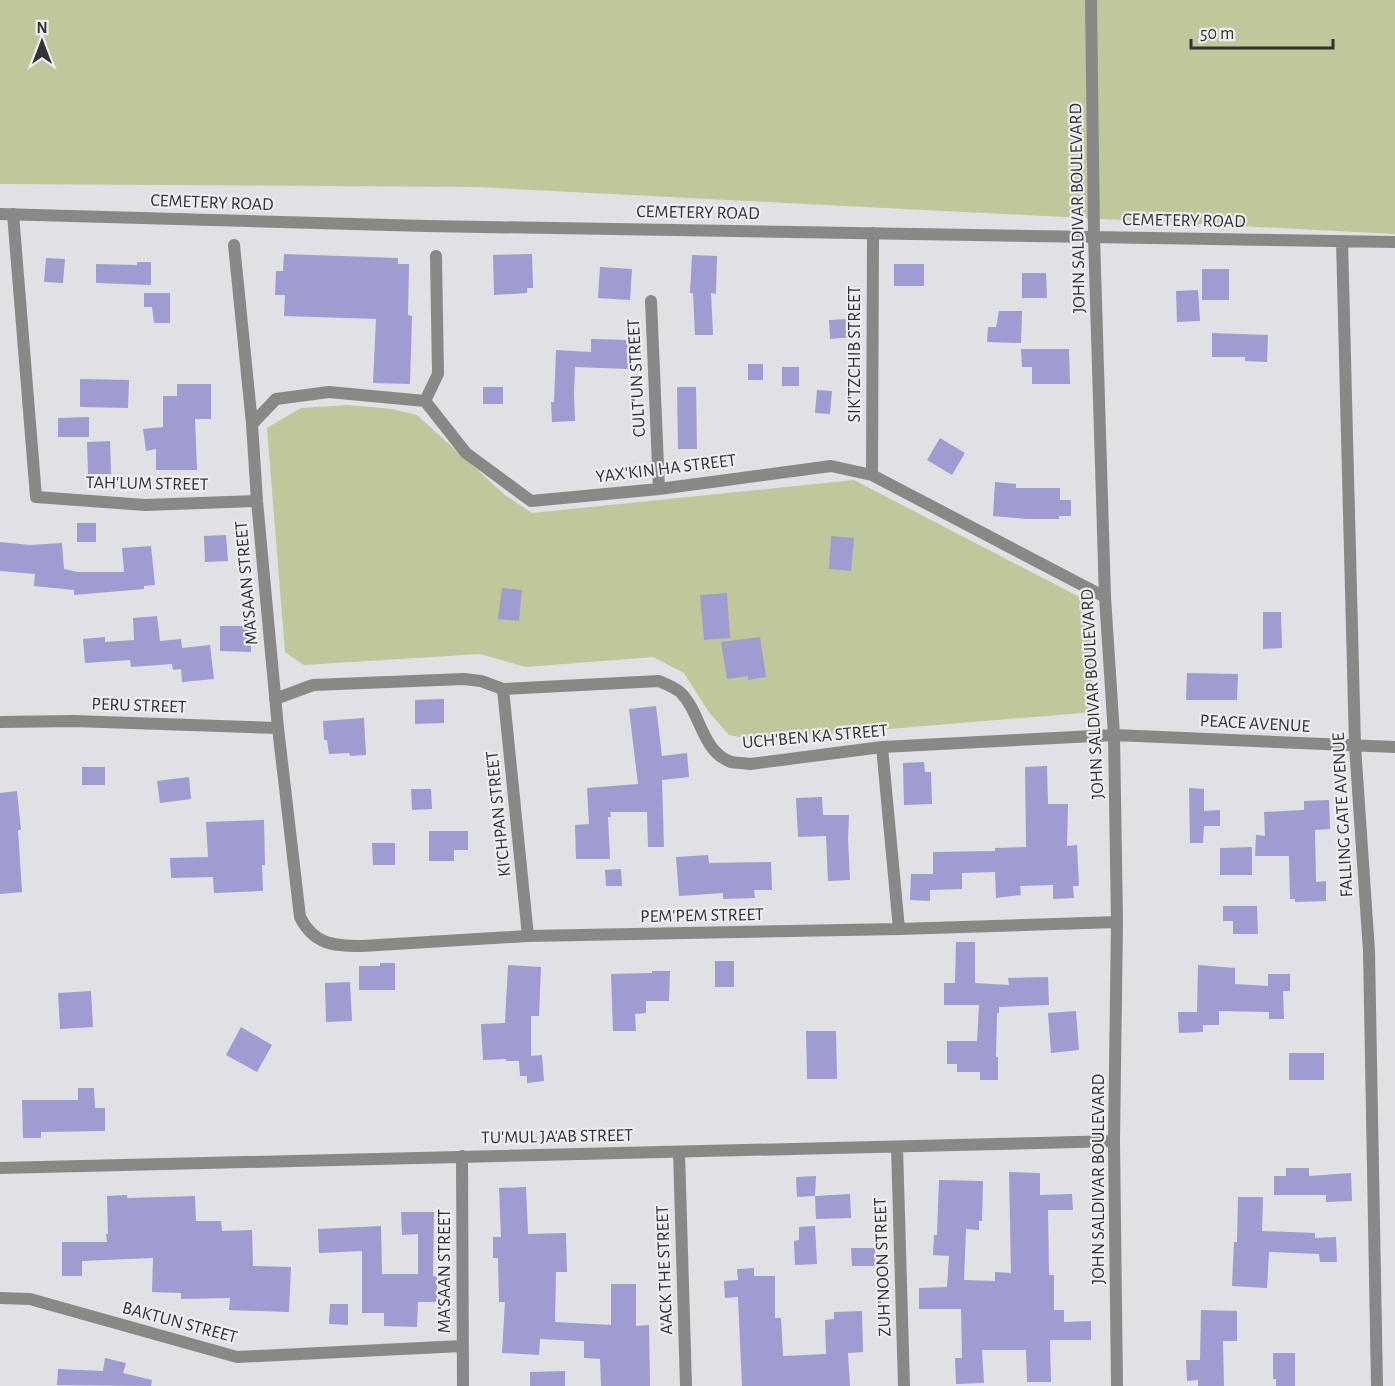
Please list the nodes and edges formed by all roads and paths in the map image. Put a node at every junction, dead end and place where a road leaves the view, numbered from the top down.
1 (1091, 0) edge
2 (6, 214) edge
3 (873, 233) junction
4 (1094, 236) junction
5 (1342, 242) junction
6 (1395, 242) edge
7 (234, 245) dead end
8 (436, 256) dead end
9 (651, 302) dead end
10 (425, 401) junction
11 (252, 424) junction
12 (872, 475) junction
13 (660, 489) junction
14 (257, 501) junction
15 (1105, 597) junction
16 (502, 689) junction
17 (275, 699) junction
18 (0, 722) edge
19 (278, 728) junction
20 (1114, 735) junction
21 (1355, 746) junction
22 (882, 747) junction
23 (1395, 747) edge
24 (300, 917) joint
25 (1117, 922) junction
26 (899, 929) junction
27 (528, 936) junction
28 (1114, 1141) junction
29 (897, 1147) junction
30 (679, 1152) junction
31 (462, 1156) junction
32 (0, 1168) edge
33 (0, 1298) edge
34 (462, 1346) junction
35 (463, 1386) edge
36 (686, 1386) edge
37 (904, 1386) edge
38 (1117, 1386) edge
39 (1377, 1386) edge

1 - 4 street, JOHN SALDIVAR BOULEVARD
2 - 3 street, CEMETERY ROAD
2 - 14 street, TAH'LUM STREET
3 - 4 street, CEMETERY ROAD
3 - 12 street, SIK'TZCHIB STREET
4 - 5 street, CEMETERY ROAD
4 - 15 street, JOHN SALDIVAR BOULEVARD
5 - 6 street, CEMETERY ROAD
5 - 21 street, FALLING GATE AVENUE
7 - 11 street, MA'SAAN STREET
8 - 10 street
9 - 13 street, CULT'UN STREET
10 - 11 street
10 - 13 street, YAX'KIN HA STREET
11 - 14 street, MA'SAAN STREET
12 - 13 street, YAX'KIN HA STREET
12 - 15 street, YAX'KIN HA STREET
14 - 17 street, MA'SAAN STREET
15 - 20 street, JOHN SALDIVAR BOULEVARD
16 - 17 street, UCH'BEN KA STREET
16 - 22 street, UCH'BEN KA STREET
16 - 27 street, KI'CHPAN STREET
17 - 19 street, MA'SAAN STREET
18 - 19 street, PERU STREET
19 - 24 street, MA'SAAN STREET
20 - 21 street, PEACE AVENUE
20 - 22 street, UCH'BEN KA STREET
20 - 25 street, JOHN SALDIVAR BOULEVARD
21 - 23 street, PEACE AVENUE
21 - 39 street, FALLING GATE AVENUE
22 - 26 street
24 - 27 street, PEM'PEM STREET
25 - 26 street, PEM'PEM STREET
25 - 28 street, JOHN SALDIVAR BOULEVARD
26 - 27 street, PEM'PEM STREET
28 - 29 street, TU'MUL JA'AB STREET
28 - 38 street, JOHN SALDIVAR BOULEVARD
29 - 30 street, TU'MUL JA'AB STREET
29 - 37 street, ZUH'NOON STREET
30 - 31 street, TU'MUL JA'AB STREET
30 - 36 street, A'ACK THE STREET
31 - 32 street, TU'MUL JA'AB STREET
31 - 34 street, MA'SAAN STREET
33 - 34 street, BAKTUN STREET
34 - 35 street, MA'SAAN STREET

